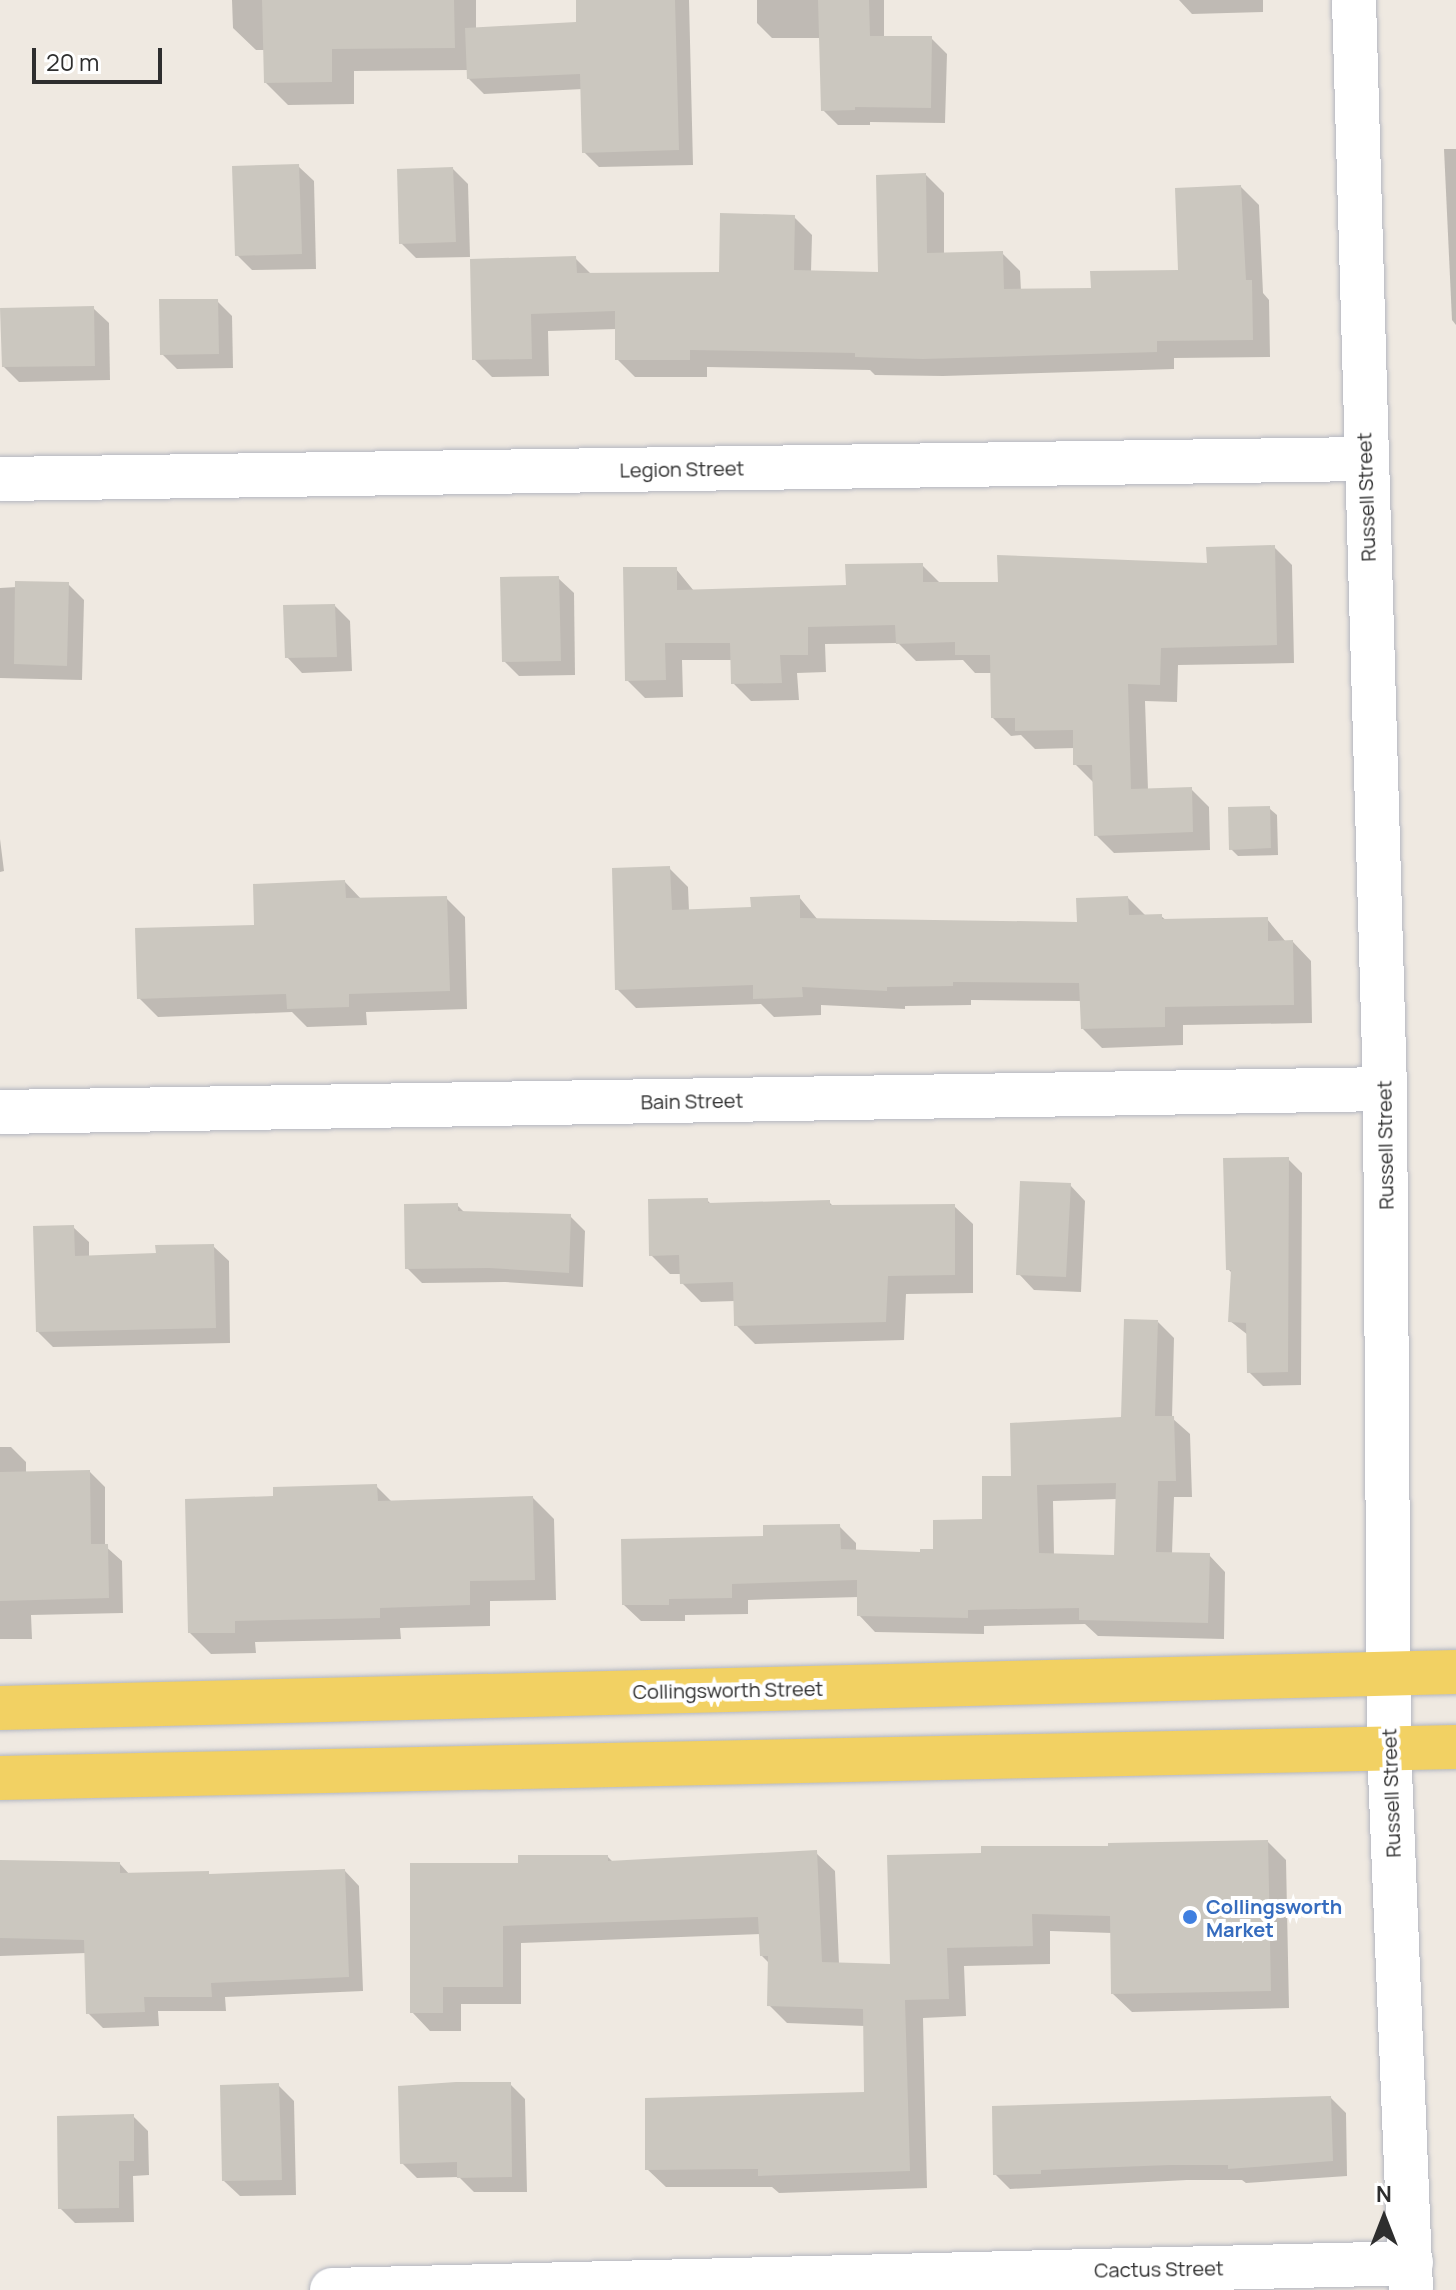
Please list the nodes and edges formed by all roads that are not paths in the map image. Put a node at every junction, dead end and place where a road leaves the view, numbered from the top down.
1 (1354, 0) edge
2 (1365, 459) junction
3 (0, 479) edge
4 (1385, 1089) junction
5 (0, 1112) edge
6 (1456, 1672) edge
7 (1390, 1674) junction
8 (0, 1708) edge
9 (1389, 1747) junction
10 (1456, 1747) edge
11 (0, 1778) edge
12 (1411, 2277) edge
13 (332, 2290) edge

1 - 2 street, Russell Street
2 - 3 street, Legion Street
2 - 4 street, Russell Street
4 - 5 street, Bain Street
4 - 7 street, Russell Street
6 - 7 main road, Collingsworth Street
7 - 8 main road, Collingsworth Street
7 - 9 street, Russell Street
9 - 10 main road
9 - 11 main road
9 - 12 street, Russell Street
12 - 13 street, Cactus Street

